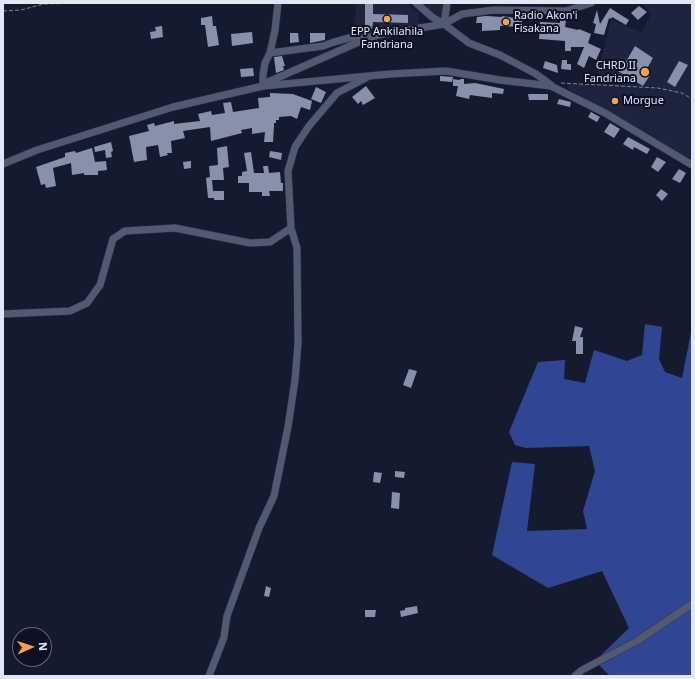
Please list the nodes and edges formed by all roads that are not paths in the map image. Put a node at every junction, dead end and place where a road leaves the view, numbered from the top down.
1 (278, 3) edge
2 (416, 3) edge
3 (447, 3) edge
4 (591, 3) edge
5 (444, 24) junction
6 (378, 35) junction
7 (270, 53) junction
8 (370, 76) junction
9 (263, 86) junction
10 (551, 86) junction
11 (3, 164) edge
12 (692, 165) edge
13 (292, 228) junction
14 (3, 314) edge
15 (692, 604) edge
16 (209, 676) edge
17 (575, 676) edge

1 - 7 street
2 - 5 street
3 - 5 street
4 - 5 street
5 - 6 street
5 - 10 street
6 - 7 street
6 - 9 street
7 - 9 street
8 - 9 street
8 - 10 street
8 - 13 street
9 - 11 street
10 - 12 street
13 - 14 street
13 - 16 street
15 - 17 street

